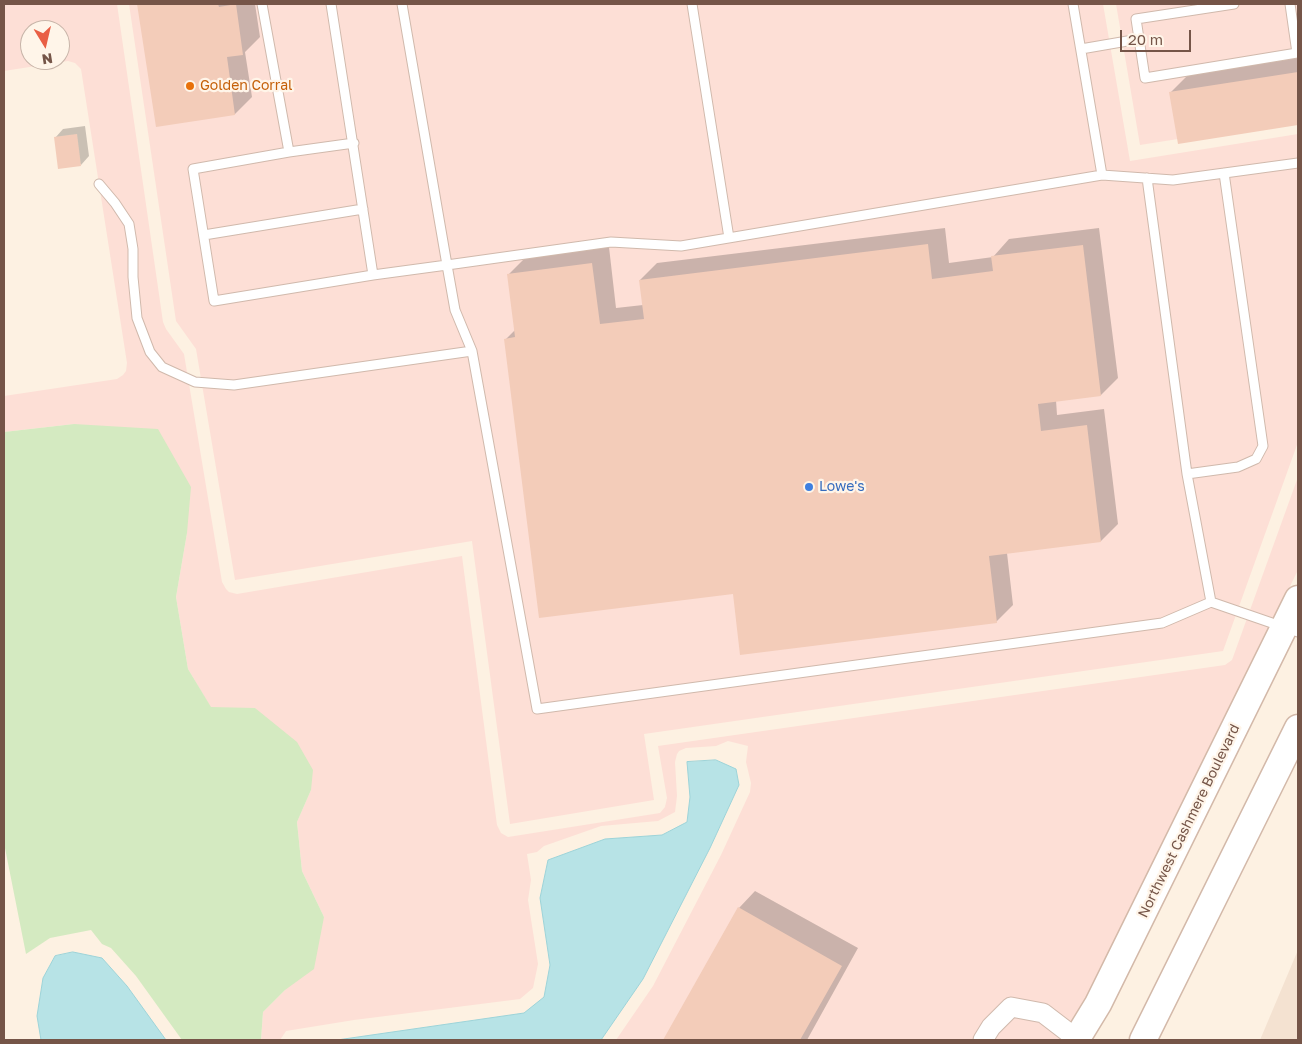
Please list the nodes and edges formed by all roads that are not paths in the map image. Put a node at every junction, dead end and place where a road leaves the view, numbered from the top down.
1 (262, 4) edge
2 (331, 4) edge
3 (402, 4) edge
4 (692, 4) edge
5 (1073, 4) edge
6 (1234, 4) edge
7 (1290, 4) edge
8 (1139, 39) junction
9 (1081, 49) junction
10 (354, 143) junction
11 (289, 152) junction
12 (1298, 163) edge
13 (1224, 173) junction
14 (1102, 175) junction
15 (1147, 178) junction
16 (99, 184) dead end
17 (363, 209) junction
18 (204, 235) junction
19 (729, 238) junction
20 (447, 265) junction
21 (373, 275) junction
22 (472, 351) junction
23 (1187, 474) junction
24 (1298, 599) edge
25 (1210, 602) junction
26 (1292, 629) edge
27 (1298, 728) edge
28 (982, 1040) edge
29 (1077, 1040) edge
30 (1143, 1040) edge

1 - 11 lane
2 - 10 lane
3 - 20 lane
4 - 19 lane
5 - 9 lane
6 - 8 lane
7 - 8 lane
8 - 9 lane
9 - 14 lane
10 - 11 lane
10 - 17 lane
11 - 18 lane
12 - 13 lane
13 - 15 lane
13 - 23 lane
14 - 15 lane
14 - 19 lane
15 - 23 lane
16 - 22 lane
17 - 18 lane
17 - 21 lane
18 - 21 lane
19 - 20 lane
20 - 21 lane
20 - 22 lane
22 - 25 lane
23 - 25 lane
24 - 26 street, Northwest Cashmere Boulevard
25 - 26 lane
26 - 29 street, Northwest Cashmere Boulevard
27 - 30 street
28 - 29 street

